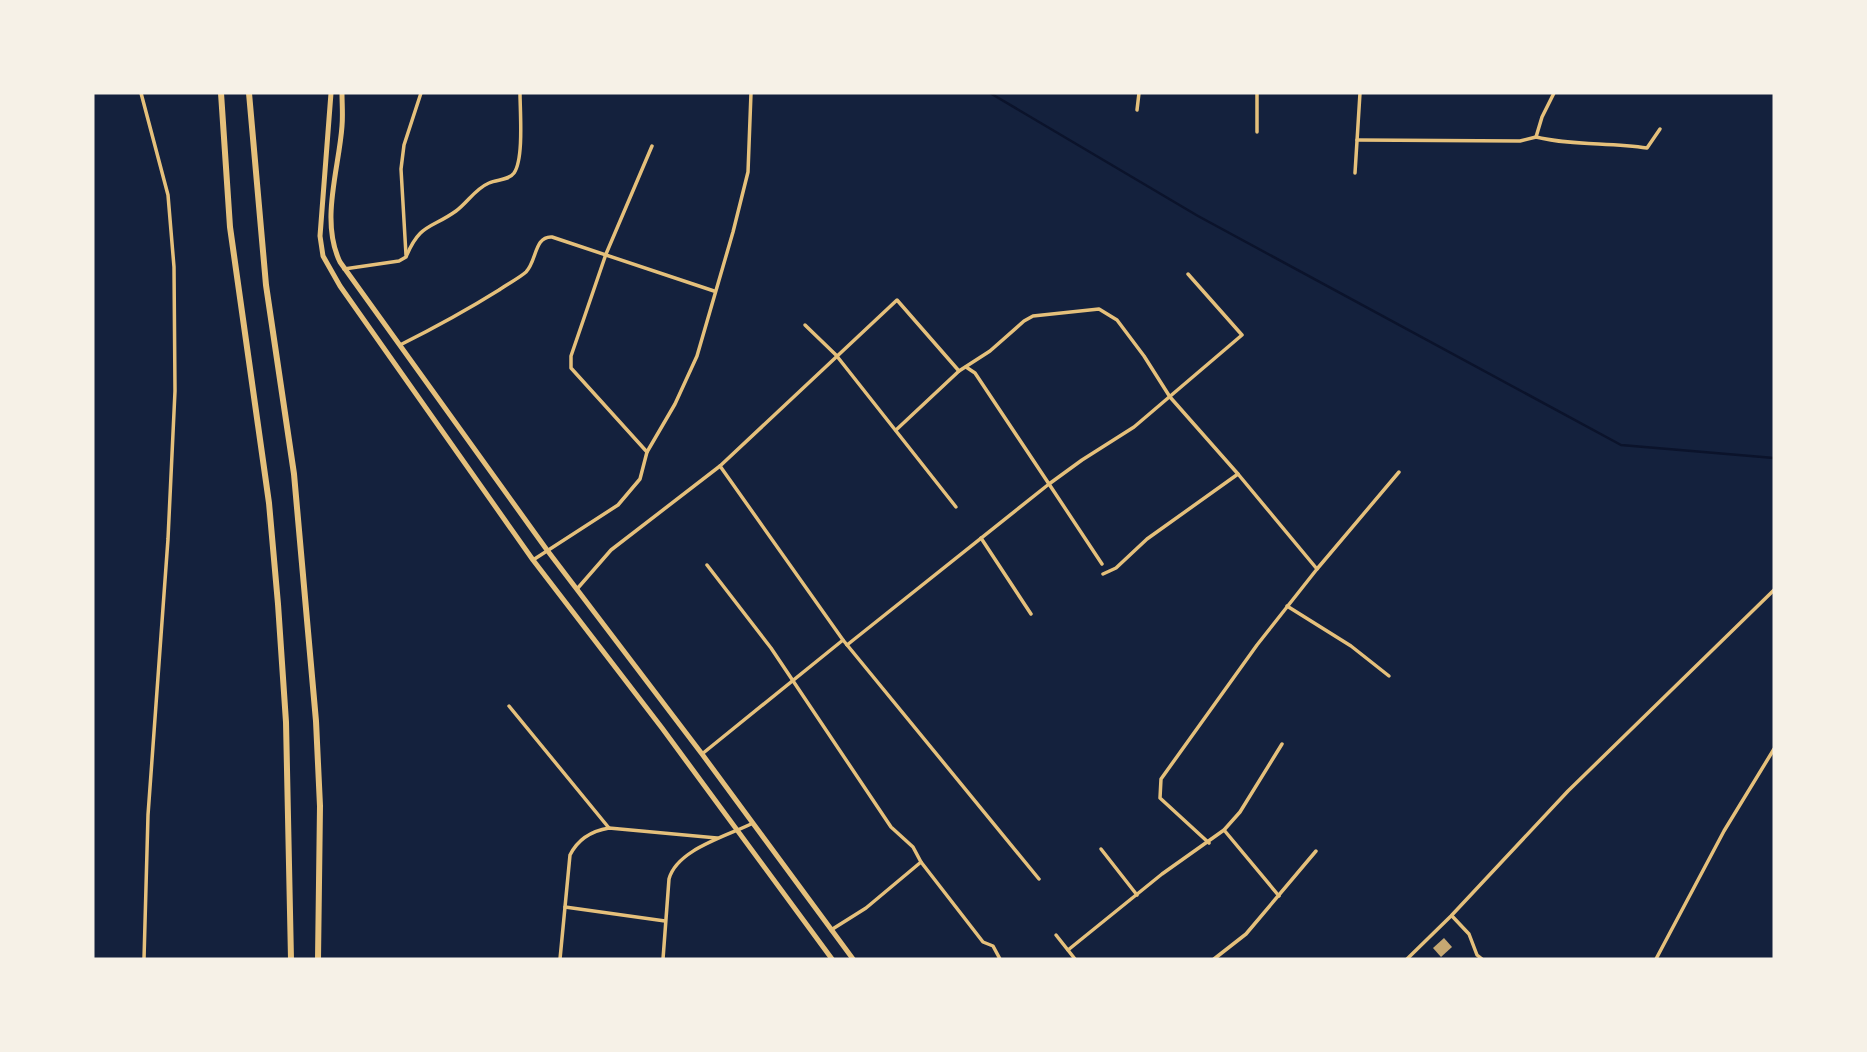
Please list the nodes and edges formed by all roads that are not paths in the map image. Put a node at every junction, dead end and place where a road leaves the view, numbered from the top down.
1 (141, 93) edge
2 (221, 93) edge
3 (249, 93) edge
4 (331, 93) edge
5 (342, 93) edge
6 (421, 93) edge
7 (520, 93) edge
8 (751, 93) edge
9 (1139, 93) edge
10 (1257, 93) edge
11 (1360, 93) edge
12 (1554, 93) edge
13 (1137, 110) dead end
14 (1660, 129) dead end
15 (1256, 132) dead end
16 (1535, 137) junction
17 (1357, 140) junction
18 (652, 146) dead end
19 (1356, 173) dead end
20 (606, 254) junction
21 (407, 257) junction
22 (344, 269) junction
23 (1188, 274) dead end
24 (714, 291) junction
25 (805, 325) dead end
26 (400, 345) junction
27 (836, 355) junction
28 (966, 367) junction
29 (960, 371) junction
30 (1170, 397) junction
31 (895, 430) junction
32 (647, 453) junction
33 (720, 466) junction
34 (1399, 472) dead end
35 (1238, 474) junction
36 (1049, 484) junction
37 (957, 507) dead end
38 (981, 538) junction
39 (547, 550) junction
40 (533, 560) junction
41 (1102, 564) dead end
42 (707, 565) dead end
43 (1317, 569) junction
44 (1103, 574) dead end
45 (577, 589) junction
46 (1774, 590) edge
47 (1287, 606) junction
48 (1031, 614) dead end
49 (843, 640) junction
50 (847, 645) junction
51 (1389, 676) dead end
52 (794, 682) junction
53 (509, 706) dead end
54 (1282, 744) dead end
55 (1774, 749) edge
56 (702, 754) junction
57 (753, 823) junction
58 (608, 828) junction
59 (1224, 830) junction
60 (738, 831) junction
61 (717, 838) junction
62 (1209, 843) junction
63 (1101, 849) dead end
64 (1317, 852) dead end
65 (921, 862) junction
66 (1039, 879) dead end
67 (1137, 895) junction
68 (1279, 896) junction
69 (565, 907) junction
70 (1451, 916) junction
71 (665, 921) junction
72 (831, 930) junction
73 (1056, 935) dead end
74 (1068, 950) junction
75 (144, 959) edge
76 (291, 959) edge
77 (317, 959) edge
78 (561, 959) edge
79 (663, 959) edge
80 (832, 959) edge
81 (853, 959) edge
82 (1000, 959) edge
83 (1075, 959) edge
84 (1214, 959) edge
85 (1407, 959) edge
86 (1482, 959) edge
87 (1656, 959) edge

1 - 75 street
2 - 76 highway
3 - 77 highway
4 - 40 main road
5 - 22 main road
6 - 21 street
7 - 21 street
8 - 24 street
9 - 13 street
10 - 15 street
11 - 17 street
12 - 16 street
14 - 16 street
16 - 17 street
17 - 19 street
18 - 20 street
20 - 24 street
20 - 26 street
20 - 32 street
21 - 22 street
22 - 26 main road
23 - 30 street
24 - 32 street
25 - 27 street
26 - 39 main road
27 - 29 street
27 - 31 street
27 - 33 street
28 - 29 street
28 - 30 street
28 - 36 street
29 - 31 street
30 - 35 street
30 - 36 street
31 - 37 street
32 - 39 street
33 - 45 street
33 - 49 street
34 - 43 street
35 - 43 street
35 - 44 street
36 - 38 street
36 - 41 street
38 - 48 street
38 - 50 street
39 - 40 street
39 - 45 main road
40 - 60 main road
42 - 52 street
43 - 47 street
45 - 56 main road
46 - 70 street
47 - 51 street
47 - 62 street
49 - 50 street
49 - 52 street
50 - 66 street
52 - 56 street
52 - 65 street
53 - 58 street
54 - 59 street
55 - 87 street
56 - 57 main road
57 - 60 street
57 - 72 main road
58 - 61 street
58 - 69 street
59 - 62 street
59 - 68 street
60 - 61 street
60 - 80 main road
61 - 71 street
62 - 67 street
63 - 67 street
64 - 68 street
65 - 72 street
65 - 82 street
67 - 74 street
68 - 84 street
69 - 71 street
69 - 78 street
70 - 85 street
70 - 86 street
71 - 79 street
72 - 81 main road
73 - 74 street
74 - 83 street

